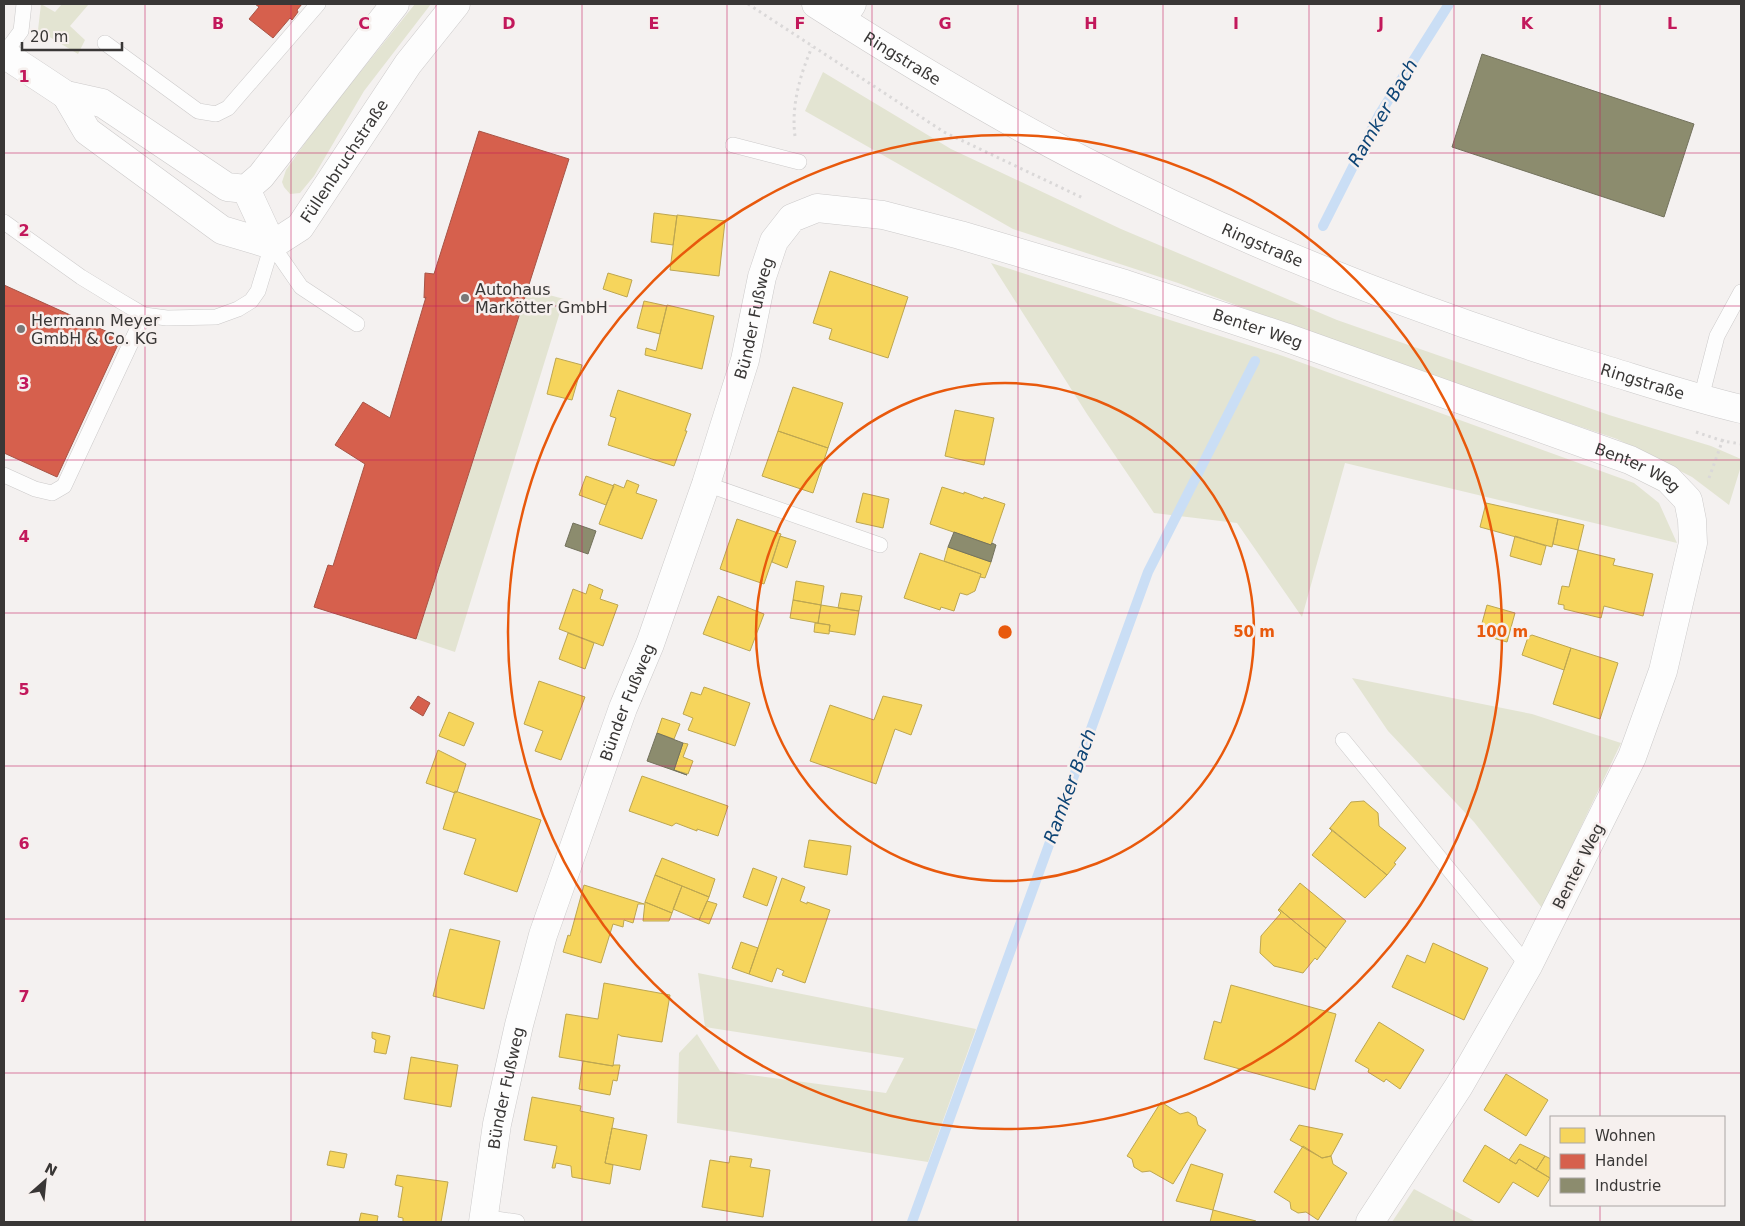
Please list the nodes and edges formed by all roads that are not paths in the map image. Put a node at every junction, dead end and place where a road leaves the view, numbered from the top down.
1 (24, 4) edge
2 (318, 4) edge
3 (396, 4) edge
4 (456, 4) edge
5 (816, 4) edge
6 (847, 12) edge
7 (105, 43) dead end
8 (4, 54) edge
9 (66, 95) junction
10 (733, 144) dead end
11 (799, 162) road end
12 (246, 189) junction
13 (817, 208) joint
14 (4, 222) edge
15 (272, 245) junction
16 (1741, 292) edge
17 (144, 314) junction
18 (357, 324) dead end
19 (1701, 398) junction
20 (1738, 409) edge
21 (4, 475) edge
22 (706, 484) junction
23 (880, 545) dead end
24 (1342, 740) dead end
25 (1528, 966) junction
26 (483, 1220) edge
27 (516, 1222) edge
28 (1370, 1222) edge

1 - 8 lane
2 - 7 lane
3 - 12 street
4 - 15 street, Füllenbruchstraße
5 - 6 street, Ringstraße
6 - 19 street, Ringstraße
8 - 9 street
9 - 12 street
9 - 15 street
10 - 11 lane
12 - 15 street
13 - 22 street, Bünder Fußweg
13 - 25 street, Benter Weg
14 - 17 lane
15 - 17 lane
15 - 18 lane
16 - 19 lane
17 - 21 lane
19 - 20 street, Ringstraße
22 - 23 lane
22 - 26 street, Bünder Fußweg
24 - 25 lane
25 - 28 street, Benter Weg
26 - 27 lane

